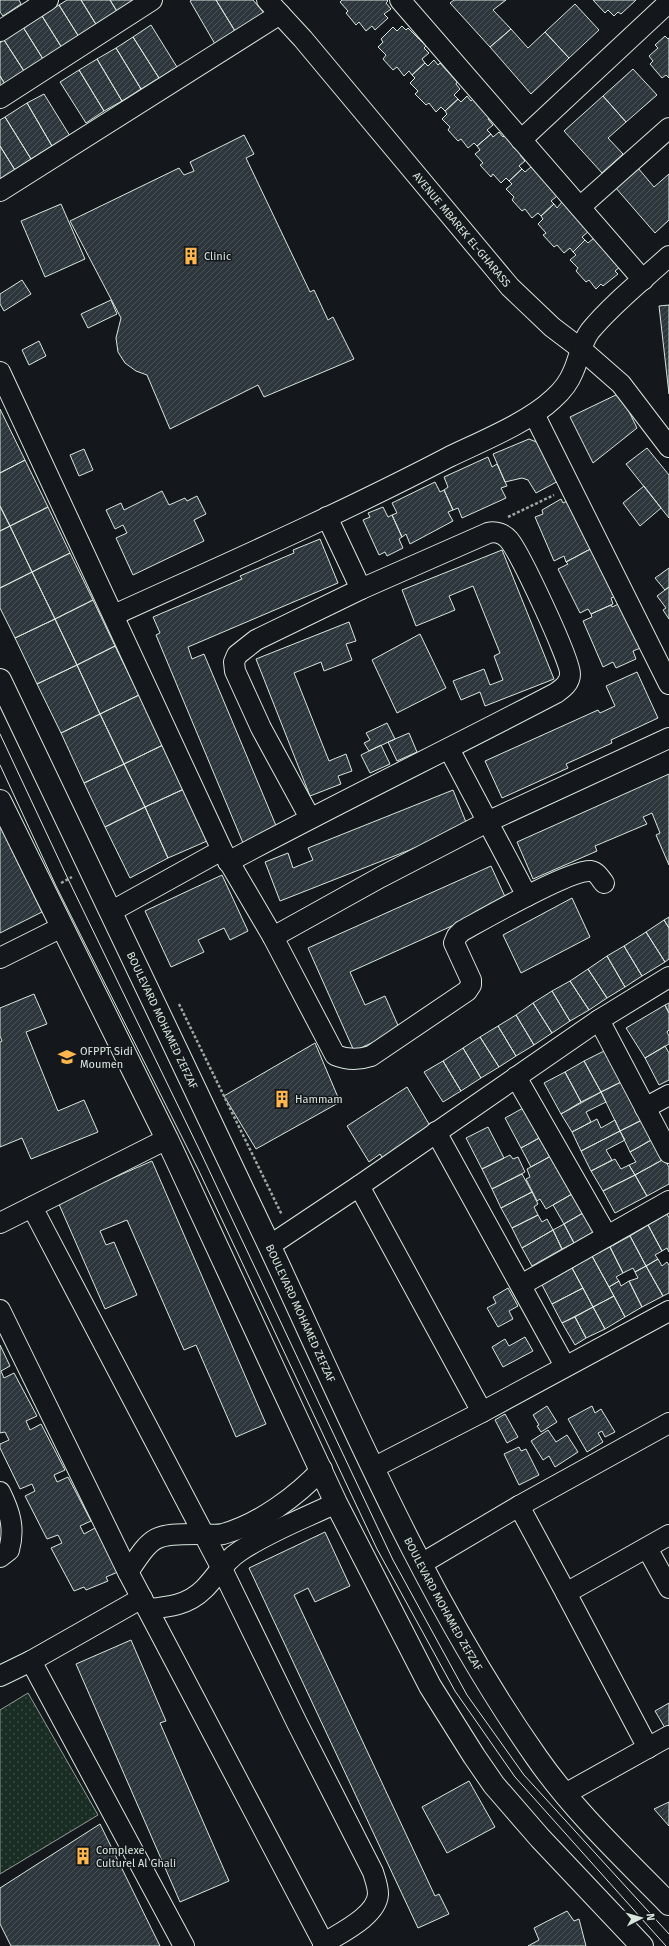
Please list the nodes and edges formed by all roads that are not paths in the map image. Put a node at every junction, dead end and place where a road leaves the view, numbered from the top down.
1 (48, 0) edge
2 (152, 0) edge
3 (407, 2) edge
4 (669, 2) edge
5 (273, 7) edge
6 (0, 31) edge
7 (0, 98) edge
8 (669, 128) edge
9 (521, 140) junction
10 (0, 191) edge
11 (580, 207) junction
12 (669, 256) edge
13 (643, 280) junction
14 (581, 349) junction
15 (0, 372) edge
16 (534, 414) junction
17 (669, 447) edge
18 (327, 517) junction
19 (361, 589) junction
20 (114, 615) junction
21 (0, 680) edge
22 (669, 684) edge
23 (669, 738) edge
24 (449, 749) junction
25 (0, 801) edge
26 (310, 818) junction
27 (487, 822) junction
28 (225, 856) junction
29 (604, 883) dead end
30 (527, 896) junction
31 (112, 911) junction
32 (62, 926) junction
33 (273, 937) junction
34 (0, 958) edge
35 (669, 977) edge
36 (599, 1020) junction
37 (516, 1077) junction
38 (669, 1095) edge
39 (645, 1108) junction
40 (436, 1132) junction
41 (166, 1139) junction
42 (669, 1153) edge
43 (359, 1186) junction
44 (669, 1201) edge
45 (32, 1207) junction
46 (0, 1223) edge
47 (607, 1236) junction
48 (269, 1246) junction
49 (521, 1285) junction
50 (0, 1310) edge
51 (669, 1311) edge
52 (565, 1366) junction
53 (482, 1412) junction
54 (669, 1423) edge
55 (373, 1468) junction
56 (322, 1469) junction
57 (0, 1492) edge
58 (336, 1502) junction
59 (519, 1506) junction
60 (204, 1534) junction
61 (669, 1535) edge
62 (647, 1548) junction
63 (0, 1557) edge
64 (421, 1564) junction
65 (221, 1567) junction
66 (128, 1572) junction
67 (669, 1588) edge
68 (566, 1593) junction
69 (145, 1604) junction
70 (32, 1661) junction
71 (0, 1676) edge
72 (669, 1736) edge
73 (648, 1748) junction
74 (565, 1794) junction
75 (669, 1904) edge
76 (324, 1945) edge
77 (184, 1946) edge
78 (642, 1946) edge

1 - 6 street
2 - 7 street
3 - 9 street
4 - 9 street
5 - 10 street
5 - 14 street, AVENUE MBAREK EL-GHARASS
8 - 11 street
9 - 11 street
11 - 13 street
12 - 13 street
13 - 14 street
14 - 16 street
14 - 17 street, AVENUE MBAREK EL-GHARASS
15 - 20 street
16 - 18 street
16 - 22 street
18 - 19 street
18 - 20 street
19 - 24 street
19 - 26 street
20 - 28 street
21 - 31 main road, BOULEVARD MOHAMED ZEFZAF
23 - 27 street
24 - 26 street
24 - 27 street
25 - 32 main road
26 - 28 street
27 - 30 street
27 - 33 street
28 - 31 street
28 - 33 street
29 - 30 street
30 - 33 street
31 - 48 main road, BOULEVARD MOHAMED ZEFZAF
32 - 34 street
32 - 41 main road
35 - 36 street
36 - 37 street
36 - 39 street
37 - 40 street
37 - 47 street
38 - 39 street
39 - 42 street
40 - 43 street
40 - 49 street
41 - 45 street
41 - 56 main road
43 - 48 street
43 - 53 street
44 - 47 street
45 - 46 street
45 - 60 street
47 - 49 street
48 - 55 main road, BOULEVARD MOHAMED ZEFZAF
49 - 52 street
50 - 66 street
51 - 52 street
52 - 53 street
53 - 55 street
54 - 59 street
55 - 64 main road, BOULEVARD MOHAMED ZEFZAF
56 - 58 main road
56 - 60 street
57 - 63 street
58 - 65 street
58 - 78 main road
59 - 64 street
59 - 68 street
60 - 65 street
60 - 66 street
61 - 62 street
62 - 67 street
62 - 68 street
64 - 74 main road, BOULEVARD MOHAMED ZEFZAF
65 - 69 street
65 - 76 street
66 - 69 street
68 - 73 street
69 - 70 street
69 - 76 street
70 - 71 street
70 - 77 street
72 - 73 street
73 - 74 street
74 - 75 main road, BOULEVARD MOHAMED ZEFZAF

